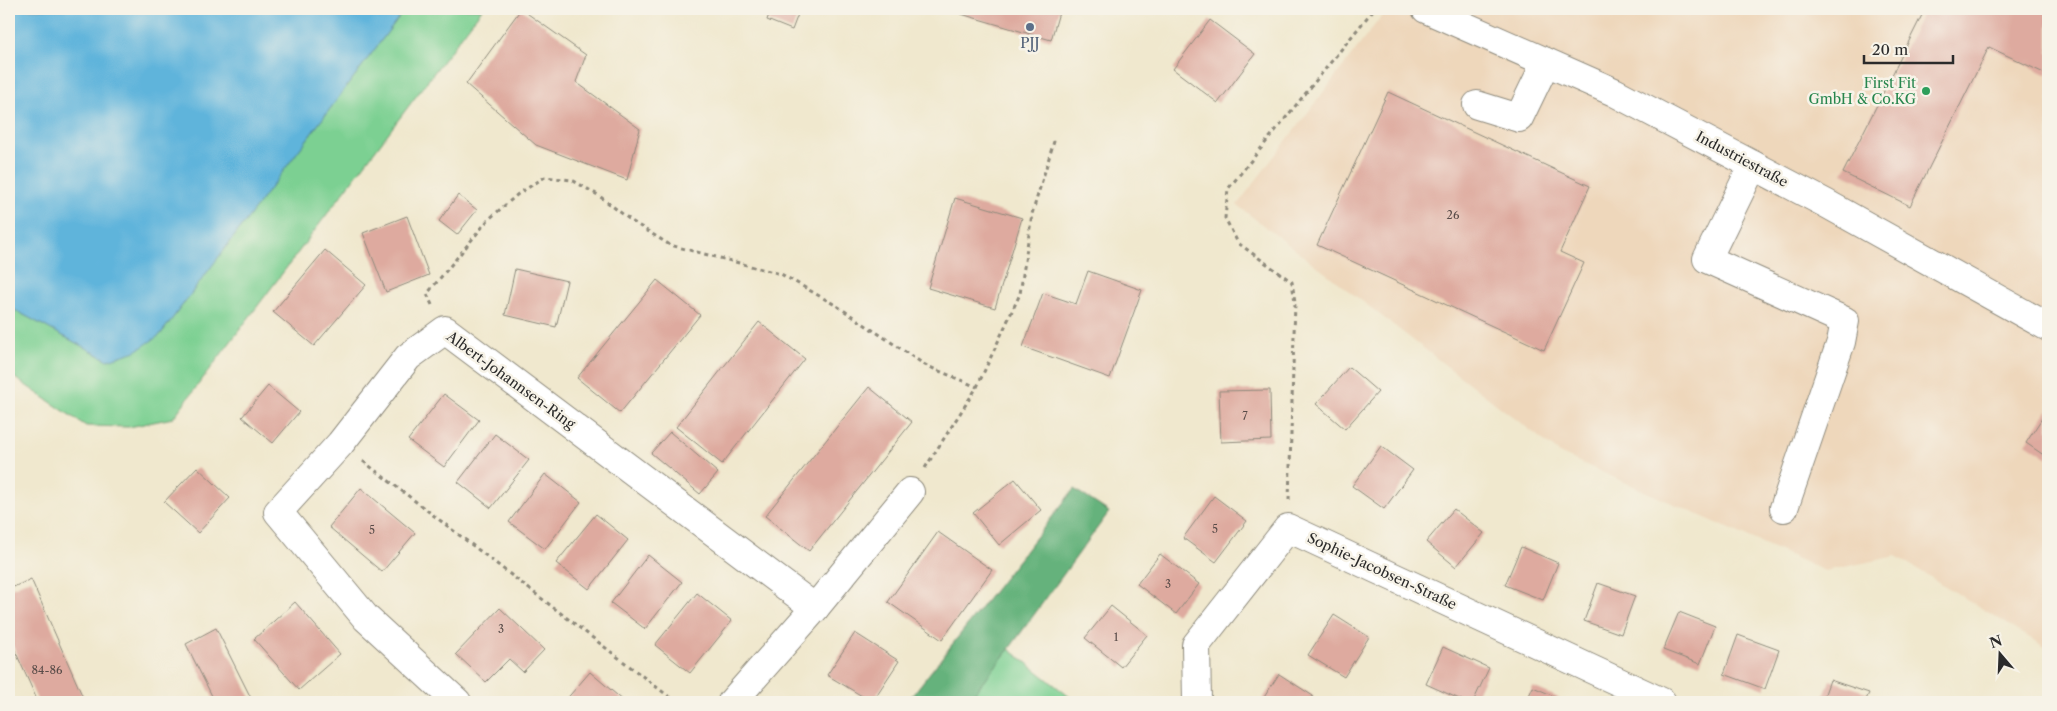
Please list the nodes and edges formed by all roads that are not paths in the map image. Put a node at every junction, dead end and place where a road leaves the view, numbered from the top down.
1 (1426, 9) edge
2 (1546, 62) junction
3 (1478, 105) dead end
4 (1753, 165) junction
5 (2048, 327) edge
6 (910, 492) road end
7 (1784, 508) dead end
8 (815, 608) junction
9 (457, 702) edge
10 (732, 702) edge
11 (1197, 702) edge
12 (1662, 702) edge

1 - 2 street, Industriestraße
2 - 3 street
2 - 4 street, Industriestraße
4 - 5 street, Industriestraße
4 - 7 street
6 - 8 street
8 - 9 street, Albert-Johannsen-Ring
8 - 10 street
11 - 12 street, Sophie-Jacobsen-Straße

